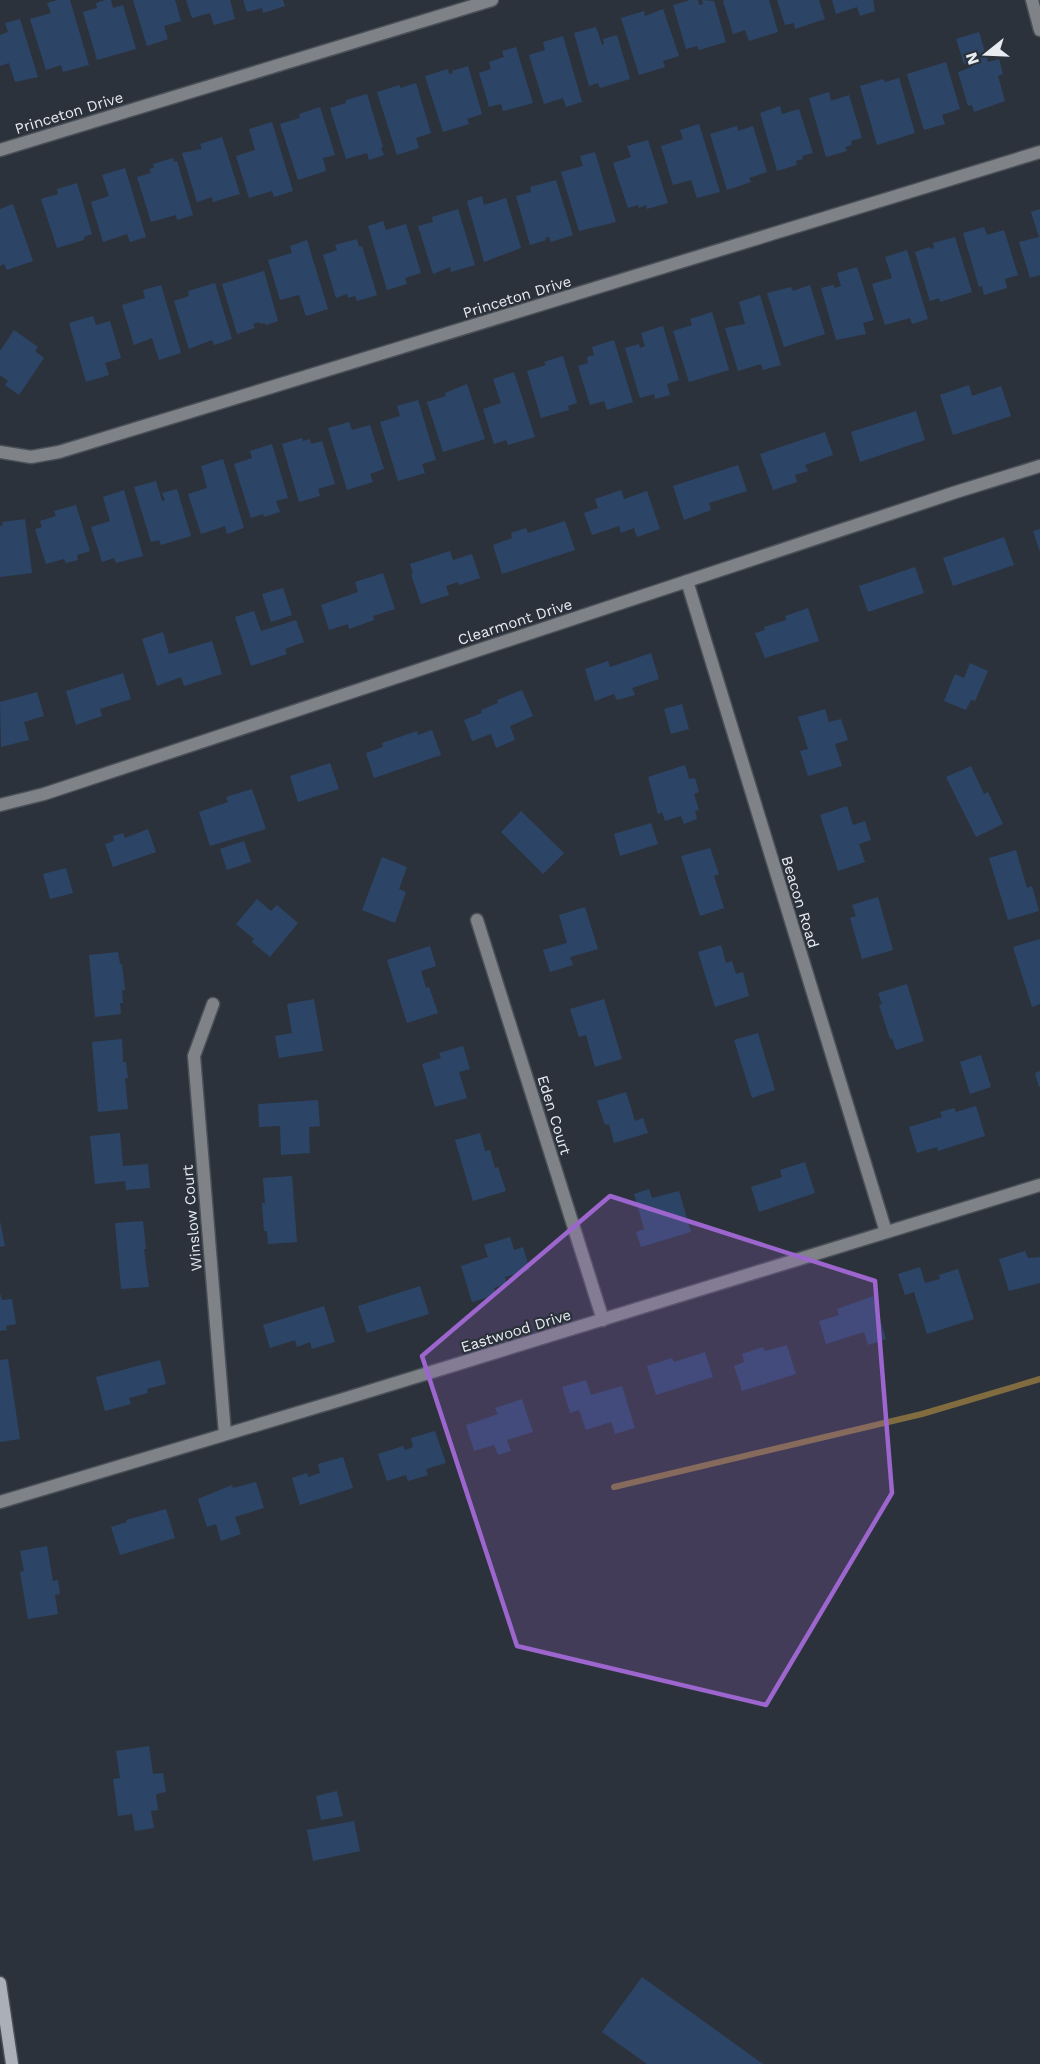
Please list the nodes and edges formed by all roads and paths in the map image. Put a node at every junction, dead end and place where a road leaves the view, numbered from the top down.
1 (492, 0) edge
2 (1032, 0) edge
3 (1040, 30) edge
4 (0, 150) edge
5 (1040, 152) edge
6 (0, 452) edge
7 (1040, 466) edge
8 (687, 581) junction
9 (0, 805) edge
10 (477, 920) dead end
11 (213, 1004) dead end
12 (1040, 1185) edge
13 (886, 1232) junction
14 (603, 1320) junction
15 (225, 1434) junction
16 (0, 1502) edge
17 (0, 1983) edge
18 (12, 2064) edge

1 - 4 street, Princeton Drive
2 - 3 street
5 - 6 street, Princeton Drive
7 - 8 street, Clearmont Drive
8 - 9 street, Clearmont Drive
8 - 13 street, Beacon Road
10 - 14 street, Eden Court
11 - 15 street, Winslow Court
12 - 13 street, Eastwood Drive
13 - 14 street, Eastwood Drive
14 - 15 street, Eastwood Drive
15 - 16 street, Eastwood Drive
17 - 18 street

